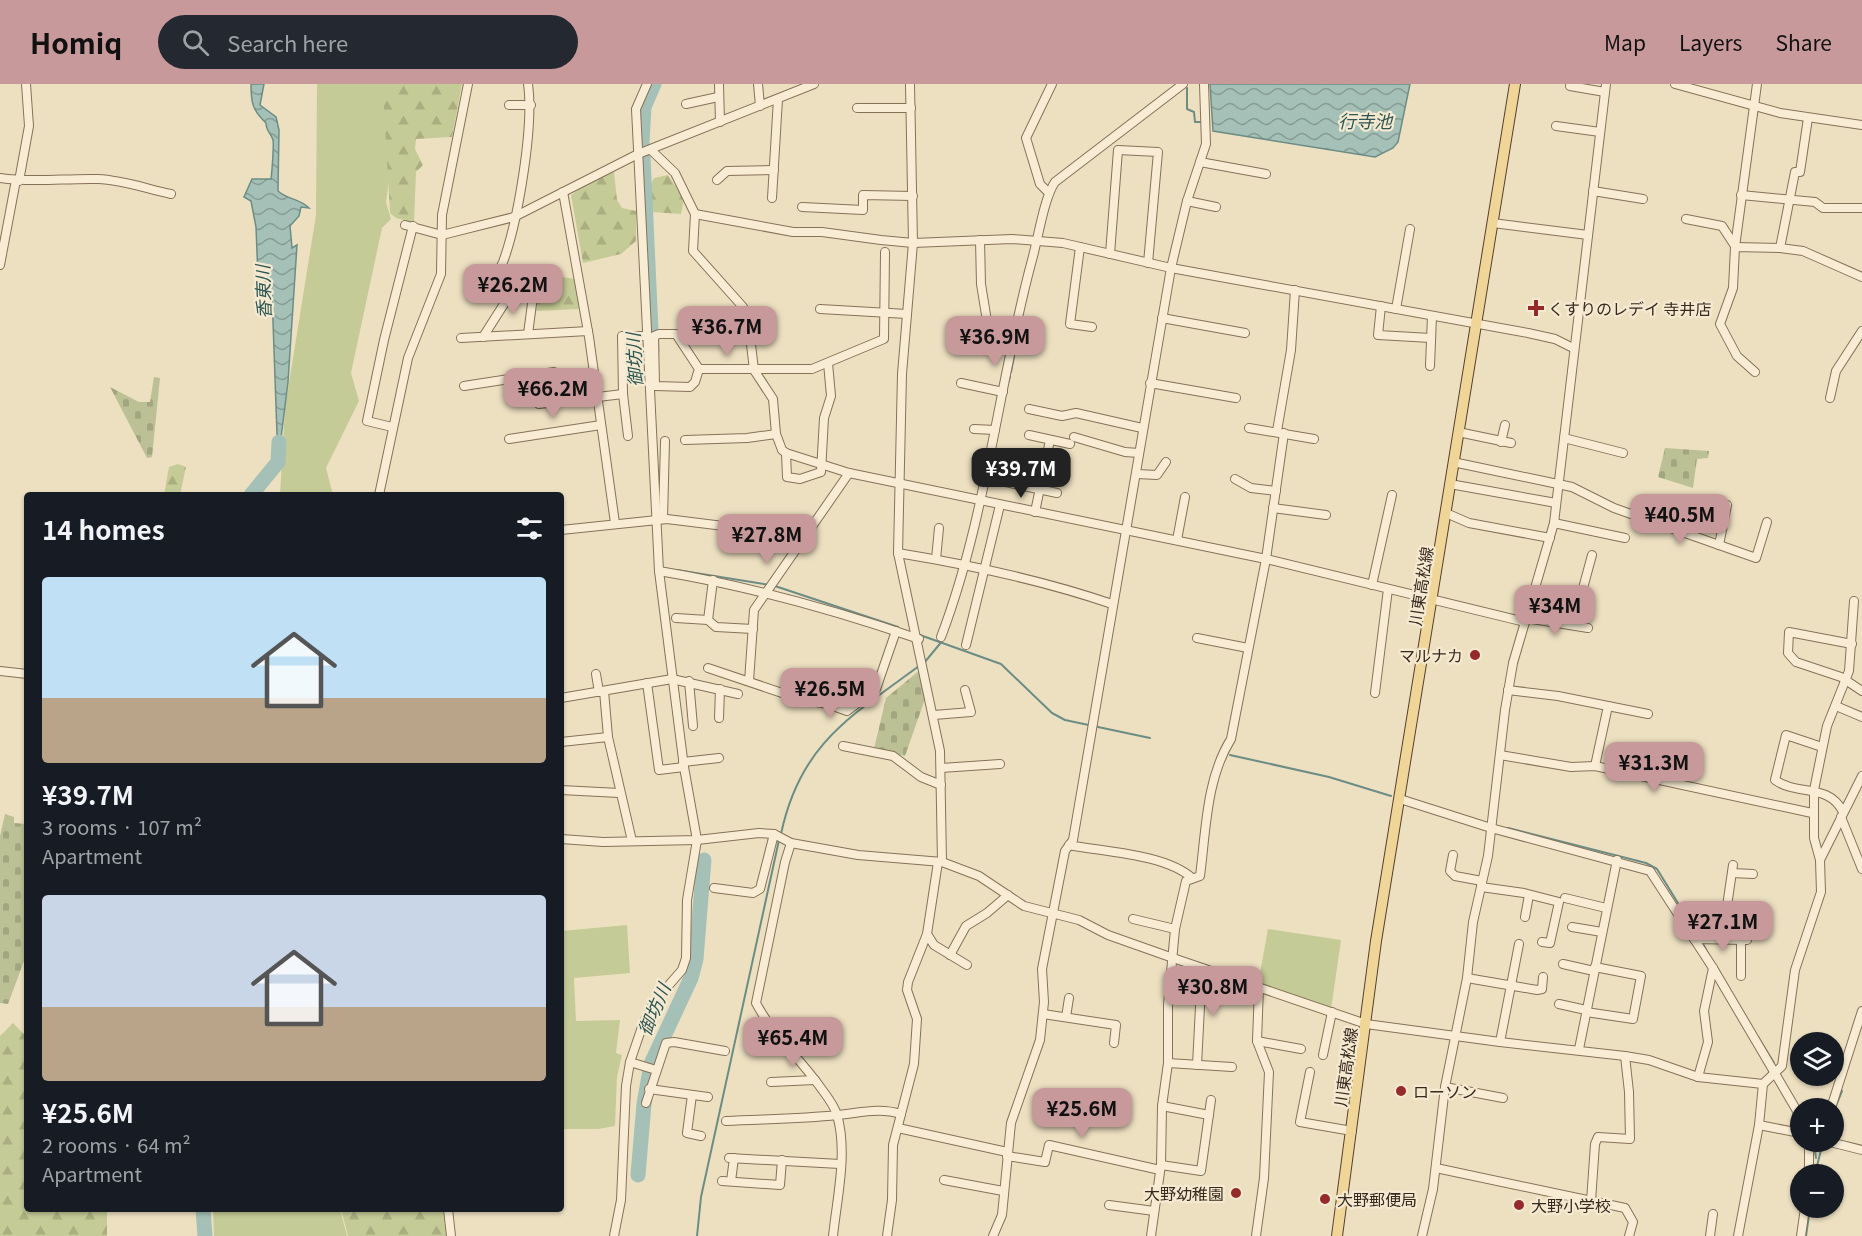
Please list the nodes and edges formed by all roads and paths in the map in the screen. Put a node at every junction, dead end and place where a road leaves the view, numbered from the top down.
1 (26, 84) edge
2 (468, 84) edge
3 (528, 84) edge
4 (647, 84) edge
5 (719, 84) edge
6 (758, 84) edge
7 (814, 84) edge
8 (910, 84) edge
9 (1052, 84) edge
10 (1183, 84) edge
11 (1203, 84) edge
12 (1515, 84) edge
13 (1675, 84) edge
14 (1757, 84) edge
15 (1570, 86) dead end
16 (1605, 88) edge
17 (718, 97) junction
18 (778, 99) junction
19 (686, 104) dead end
20 (509, 105) dead end
21 (531, 105) junction
22 (760, 106) junction
23 (1754, 106) junction
24 (857, 108) dead end
25 (911, 108) junction
26 (1808, 117) junction
27 (720, 122) junction
28 (1862, 125) edge
29 (1556, 126) dead end
30 (1600, 132) junction
31 (651, 150) junction
32 (638, 154) junction
33 (1200, 162) junction
34 (774, 170) junction
35 (1266, 174) dead end
36 (0, 178) edge
37 (717, 180) dead end
38 (17, 181) junction
39 (1593, 191) junction
40 (563, 192) junction
41 (1048, 192) junction
42 (171, 194) dead end
43 (1742, 195) junction
44 (913, 196) junction
45 (772, 198) dead end
46 (1790, 198) junction
47 (1643, 199) dead end
48 (1187, 201) junction
49 (802, 207) dead end
50 (1216, 207) dead end
51 (1862, 208) edge
52 (695, 214) junction
53 (514, 217) junction
54 (1686, 219) dead end
55 (1493, 223) junction
56 (1410, 230) dead end
57 (442, 235) junction
58 (1588, 235) junction
59 (980, 240) junction
60 (1038, 240) junction
61 (913, 243) junction
62 (1080, 247) junction
63 (1735, 247) junction
64 (1780, 248) junction
65 (885, 252) dead end
66 (1110, 254) junction
67 (1149, 263) junction
68 (0, 265) edge
69 (1171, 268) junction
70 (1862, 277) edge
71 (486, 290) dead end
72 (1295, 290) junction
73 (1381, 306) junction
74 (820, 309) dead end
75 (1396, 309) junction
76 (884, 312) junction
77 (907, 314) junction
78 (1432, 316) junction
79 (1162, 318) junction
80 (987, 321) dead end
81 (1476, 324) junction
82 (1092, 327) dead end
83 (588, 331) junction
84 (1862, 331) edge
85 (1245, 333) dead end
86 (528, 334) junction
87 (647, 336) junction
88 (483, 337) junction
89 (461, 338) dead end
90 (1431, 338) junction
91 (1573, 348) junction
92 (828, 363) junction
93 (1430, 366) dead end
94 (699, 369) junction
95 (754, 370) junction
96 (554, 372) dead end
97 (1755, 372) dead end
98 (532, 375) junction
99 (961, 383) dead end
100 (1150, 383) junction
101 (464, 386) dead end
102 (1003, 392) junction
103 (623, 394) junction
104 (597, 398) junction
105 (1236, 398) dead end
106 (1830, 398) dead end
107 (1029, 409) dead end
108 (601, 424) junction
109 (1505, 425) dead end
110 (392, 427) junction
111 (1142, 428) junction
112 (1249, 428) dead end
113 (974, 429) dead end
114 (995, 430) junction
115 (1280, 432) junction
116 (1458, 432) junction
117 (776, 434) junction
118 (1029, 435) dead end
119 (628, 436) dead end
120 (1564, 438) junction
121 (509, 439) dead end
122 (1314, 439) dead end
123 (685, 440) dead end
124 (1050, 440) junction
125 (665, 441) dead end
126 (786, 453) junction
127 (1139, 453) junction
128 (1623, 453) dead end
129 (996, 454) dead end
130 (1166, 462) dead end
131 (1453, 462) junction
132 (1045, 464) junction
133 (823, 465) junction
134 (1064, 468) dead end
135 (849, 473) junction
136 (1137, 474) junction
137 (991, 479) dead end
138 (1235, 479) dead end
139 (899, 483) junction
140 (1558, 483) junction
141 (1450, 484) junction
142 (1039, 489) junction
143 (380, 492) edge
144 (1276, 492) junction
145 (1057, 493) dead end
146 (1392, 495) dead end
147 (1185, 497) dead end
148 (979, 501) junction
149 (1556, 502) junction
150 (1000, 505) junction
151 (1727, 505) dead end
152 (1273, 508) junction
153 (1035, 512) junction
154 (1446, 513) junction
155 (1326, 515) dead end
156 (659, 519) junction
157 (1767, 522) dead end
158 (615, 523) junction
159 (1554, 523) junction
160 (939, 528) dead end
161 (564, 530) edge
162 (1126, 530) junction
163 (804, 536) junction
164 (1550, 538) junction
165 (1625, 538) dead end
166 (1177, 540) junction
167 (1719, 545) junction
168 (898, 553) junction
169 (1592, 555) dead end
170 (936, 559) junction
171 (1266, 559) junction
172 (964, 564) junction
173 (985, 568) junction
174 (658, 571) junction
175 (713, 580) junction
176 (1372, 585) junction
177 (1388, 589) junction
178 (765, 591) junction
179 (1433, 600) junction
180 (1854, 601) dead end
181 (1112, 604) junction
182 (676, 618) dead end
183 (708, 620) junction
184 (1525, 620) junction
185 (1573, 625) junction
186 (1588, 628) dead end
187 (753, 629) junction
188 (896, 631) junction
189 (941, 637) dead end
190 (1197, 638) dead end
191 (919, 639) junction
192 (1852, 644) junction
193 (966, 645) dead end
194 (1248, 648) junction
195 (708, 668) dead end
196 (0, 671) edge
197 (24, 674) edge
198 (596, 674) dead end
199 (672, 679) junction
200 (689, 681) junction
201 (749, 681) junction
202 (1848, 681) junction
203 (647, 683) junction
204 (720, 689) junction
205 (965, 690) dead end
206 (1508, 690) junction
207 (1862, 691) edge
208 (601, 692) junction
209 (1375, 693) dead end
210 (738, 694) dead end
211 (564, 698) edge
212 (1608, 706) junction
213 (1836, 706) junction
214 (1648, 714) dead end
215 (934, 716) junction
216 (719, 717) dead end
217 (1862, 717) edge
218 (693, 726) dead end
219 (608, 737) junction
220 (564, 742) edge
221 (843, 746) dead end
222 (1822, 747) junction
223 (1500, 755) junction
224 (719, 758) dead end
225 (684, 764) junction
226 (1000, 764) dead end
227 (1595, 766) junction
228 (941, 768) junction
229 (1862, 776) edge
230 (941, 785) junction
231 (564, 790) edge
232 (1814, 790) junction
233 (619, 793) junction
234 (1400, 799) junction
235 (1812, 813) junction
236 (1842, 814) junction
237 (1491, 828) junction
238 (774, 834) junction
239 (564, 839) edge
240 (697, 840) junction
241 (632, 842) junction
242 (791, 843) junction
243 (1069, 845) junction
244 (1453, 855) dead end
245 (1617, 860) junction
246 (1820, 861) junction
247 (940, 862) junction
248 (1862, 869) edge
249 (1753, 874) dead end
250 (1192, 878) junction
251 (1482, 884) junction
252 (714, 888) dead end
253 (1008, 895) junction
254 (1529, 895) junction
255 (1565, 898) dead end
256 (1606, 908) junction
257 (1052, 913) junction
258 (1683, 916) junction
259 (1525, 917) dead end
260 (1132, 919) dead end
261 (1572, 927) dead end
262 (1175, 929) junction
263 (1602, 932) junction
264 (927, 934) junction
265 (1697, 938) junction
266 (1542, 942) dead end
267 (1519, 944) dead end
268 (950, 955) junction
269 (1173, 958) junction
270 (1563, 964) dead end
271 (967, 965) dead end
272 (1202, 968) junction
273 (1713, 968) junction
274 (1594, 969) junction
275 (1741, 976) dead end
276 (1543, 977) dead end
277 (1467, 978) junction
278 (1509, 986) junction
279 (1259, 987) junction
280 (1069, 998) dead end
281 (1559, 1004) dead end
282 (1586, 1011) junction
283 (1862, 1011) edge
284 (1332, 1012) junction
285 (1043, 1014) junction
286 (1066, 1017) junction
287 (1366, 1024) junction
288 (1454, 1036) junction
289 (1257, 1041) junction
290 (1500, 1042) junction
291 (1114, 1043) dead end
292 (1301, 1049) dead end
293 (1579, 1049) junction
294 (725, 1050) dead end
295 (1323, 1055) dead end
296 (1625, 1056) junction
297 (630, 1062) junction
298 (1168, 1064) junction
299 (1197, 1065) junction
300 (1232, 1067) dead end
301 (656, 1070) junction
302 (1310, 1072) dead end
303 (1776, 1074) junction
304 (1698, 1077) junction
305 (815, 1080) junction
306 (771, 1082) dead end
307 (1763, 1084) junction
308 (1445, 1088) junction
309 (649, 1089) junction
310 (692, 1095) junction
311 (708, 1097) dead end
312 (1503, 1098) dead end
313 (1790, 1098) edge
314 (1835, 1098) edge
315 (1212, 1100) dead end
316 (646, 1102) dead end
317 (1162, 1106) junction
318 (902, 1114) junction
319 (1209, 1115) junction
320 (837, 1116) junction
321 (726, 1121) dead end
322 (1759, 1125) junction
323 (898, 1128) junction
324 (1352, 1131) junction
325 (1790, 1131) edge
326 (701, 1136) dead end
327 (1844, 1146) edge
328 (1862, 1150) edge
329 (1007, 1154) junction
330 (782, 1161) junction
331 (840, 1164) junction
332 (1160, 1168) junction
333 (1436, 1168) junction
334 (944, 1180) dead end
335 (1003, 1191) junction
336 (1591, 1200) junction
337 (1109, 1205) dead end
338 (1154, 1211) junction
339 (448, 1212) edge
340 (1713, 1214) dead end
341 (1804, 1218) edge
342 (451, 1236) edge
343 (614, 1236) edge
344 (833, 1236) edge
345 (887, 1236) edge
346 (993, 1236) edge
347 (1151, 1236) edge
348 (1256, 1236) edge
349 (1337, 1236) edge
350 (1422, 1236) edge
351 (1629, 1236) edge
352 (1710, 1236) edge
353 (1738, 1236) edge
354 (1802, 1236) edge

1 - 38 street
2 - 57 street
3 - 21 street
4 - 32 street
5 - 17 street
6 - 22 street
7 - 18 street
8 - 25 street
9 - 41 street
10 - 41 street
11 - 33 street
12 - 55 main road, 川東高松線
13 - 23 street
14 - 23 street
15 - 16 street
16 - 30 street
17 - 19 street
17 - 27 street
18 - 22 street
18 - 34 street
20 - 21 street
21 - 53 street
22 - 27 street
23 - 26 street
23 - 43 street
24 - 25 street
25 - 44 street
26 - 28 street
26 - 46 street
27 - 31 street
29 - 30 street
30 - 39 street
31 - 32 street
31 - 52 street
32 - 40 street
32 - 87 street
33 - 35 street
33 - 48 street
34 - 37 street
34 - 45 street
36 - 38 street
38 - 42 street
38 - 68 street
39 - 47 street
39 - 58 street
40 - 53 street
40 - 83 street
41 - 60 street
43 - 46 street
43 - 63 street
44 - 49 street
44 - 61 street
46 - 51 street
46 - 64 street
48 - 50 street
48 - 69 street
52 - 61 street
52 - 95 street
53 - 57 street
53 - 71 street
54 - 63 street
55 - 58 street
55 - 81 main road, 川東高松線
56 - 75 street
57 - 110 street
57 - 110 street
58 - 91 street
59 - 60 street
59 - 61 street
59 - 80 street
60 - 62 street
60 - 102 street
61 - 77 street
62 - 66 street
62 - 82 street
63 - 64 street
63 - 97 street
64 - 70 street
65 - 76 street
66 - 67 street
66 - 67 street
67 - 69 street
69 - 72 street
69 - 79 street
72 - 73 street
72 - 115 street
73 - 75 street
73 - 90 street
74 - 76 street
75 - 78 street
76 - 77 street
76 - 92 street
77 - 139 street
78 - 81 street
78 - 90 street
79 - 85 street
79 - 100 street
81 - 91 street
81 - 116 main road, 川東高松線
83 - 86 street
83 - 104 street
84 - 106 street
86 - 88 street
86 - 88 street
87 - 103 street
87 - 156 street
88 - 89 street
90 - 93 street
91 - 120 street
92 - 95 street
92 - 133 street
94 - 94 street
94 - 95 street
95 - 117 street
96 - 98 street
98 - 101 street
98 - 104 street
99 - 102 street
100 - 105 street
100 - 111 street
102 - 114 street
103 - 104 street
103 - 119 street
104 - 108 street
107 - 111 street
108 - 121 street
108 - 158 street
109 - 116 street
110 - 143 street
111 - 127 street
112 - 115 street
113 - 114 street
114 - 148 street
115 - 122 street
115 - 144 street
116 - 131 main road, 川東高松線
117 - 123 street
117 - 126 street
118 - 124 street
120 - 128 street
120 - 140 street
124 - 127 street
124 - 132 street
125 - 156 street
126 - 133 street
126 - 133 street
127 - 136 street
129 - 132 street
130 - 136 street
131 - 140 street
131 - 141 main road, 川東高松線
132 - 134 street
132 - 142 street
133 - 135 street
135 - 139 street
135 - 163 street
136 - 162 street
137 - 142 street
138 - 144 street
139 - 148 street
139 - 168 street
140 - 149 street
140 - 167 street
141 - 149 street
141 - 154 main road, 川東高松線
142 - 145 street
142 - 153 street
144 - 152 street
146 - 176 street
147 - 166 street
148 - 150 street
148 - 172 street
149 - 159 street
150 - 153 street
150 - 173 street
151 - 167 street
152 - 155 street
152 - 171 street
153 - 162 street
154 - 164 street
154 - 179 main road, 川東高松線
156 - 158 street
156 - 163 street
156 - 174 street
157 - 167 street
158 - 161 street
159 - 164 street
159 - 165 street
160 - 170 street
162 - 166 street
162 - 181 street
163 - 178 street
164 - 184 street
166 - 171 street
168 - 170 street
168 - 191 street
169 - 185 street
170 - 172 street
171 - 176 street
171 - 194 street
172 - 173 street
172 - 189 street
173 - 181 street
173 - 193 street
174 - 175 street
174 - 199 street
175 - 178 street
175 - 183 street
176 - 177 street
177 - 179 street
177 - 209 street
178 - 187 street
178 - 188 street
179 - 184 street
179 - 234 main road, 川東高松線
180 - 192 street
181 - 243 street
182 - 183 street
183 - 187 street
184 - 185 street
184 - 206 street
185 - 186 street
187 - 201 street
188 - 191 street
188 - 201 street
190 - 194 street
191 - 215 street
192 - 202 street
192 - 202 street
194 - 250 street
195 - 201 street
196 - 197 street
198 - 208 street
199 - 200 street
199 - 203 street
199 - 225 street
200 - 204 street
200 - 218 street
202 - 207 street
202 - 213 street
203 - 208 street
203 - 225 street
204 - 210 street
204 - 216 street
205 - 215 street
206 - 212 street
206 - 223 street
208 - 211 street
208 - 219 street
212 - 214 street
212 - 227 street
213 - 217 street
213 - 222 street
215 - 228 street
219 - 220 street
219 - 233 street
221 - 230 street
222 - 232 street
222 - 232 street
223 - 227 street
223 - 237 street
224 - 225 street
225 - 240 street
226 - 228 street
227 - 235 street
228 - 230 street
229 - 236 street
230 - 247 street
231 - 233 street
232 - 235 street
232 - 236 street
233 - 241 street
234 - 237 street
234 - 287 main road, 川東高松線
235 - 246 street
236 - 246 street
236 - 248 street
237 - 245 street
237 - 251 street
238 - 240 street
238 - 242 street
238 - 252 street
239 - 241 street
240 - 241 street
240 - 297 street
242 - 247 street
242 - 305 street
243 - 250 street
243 - 257 street
244 - 251 street
245 - 256 street
245 - 258 street
246 - 303 street
247 - 253 street
247 - 264 street
249 - 258 street
250 - 262 street
251 - 254 street
251 - 277 street
253 - 257 street
253 - 268 street
254 - 259 street
254 - 266 street
255 - 256 street
256 - 263 street
257 - 269 street
257 - 285 street
258 - 265 street
260 - 262 street
261 - 263 street
262 - 269 street
263 - 274 street
264 - 268 street
264 - 318 street
265 - 273 street
265 - 275 street
267 - 278 street
268 - 271 street
269 - 272 street
269 - 298 street
270 - 274 street
272 - 279 street
272 - 299 street
273 - 303 street
273 - 304 street
274 - 282 street
274 - 282 street
276 - 278 street
277 - 278 street
277 - 288 street
278 - 290 street
279 - 284 street
279 - 289 street
280 - 286 street
281 - 282 street
282 - 293 street
283 - 314 street
284 - 287 street
284 - 295 street
285 - 286 street
285 - 329 street
286 - 291 street
287 - 288 street
287 - 324 main road, 川東高松線
288 - 290 street
288 - 308 street
289 - 292 street
289 - 348 street
290 - 293 street
293 - 296 street
294 - 301 street
296 - 304 street
296 - 336 street
297 - 301 street
297 - 343 street
298 - 299 street
298 - 317 street
299 - 300 street
301 - 309 street
302 - 324 street
303 - 307 street
303 - 313 street
304 - 307 street
305 - 306 street
305 - 320 street
307 - 322 street
308 - 312 street
308 - 333 street
309 - 310 street
309 - 316 street
310 - 311 street
310 - 326 street
315 - 319 street
317 - 319 street
317 - 332 street
318 - 320 street
318 - 323 street
319 - 332 street
320 - 321 street
320 - 331 street
322 - 325 street
322 - 353 street
323 - 329 street
323 - 345 street
324 - 349 main road, 川東高松線
327 - 328 street
329 - 332 street
329 - 335 street
330 - 330 street
330 - 331 street
331 - 344 street
332 - 338 street
333 - 336 street
333 - 350 street
334 - 335 street
335 - 346 street
336 - 351 street
337 - 338 street
338 - 347 street
339 - 342 street
340 - 352 street
341 - 354 street

